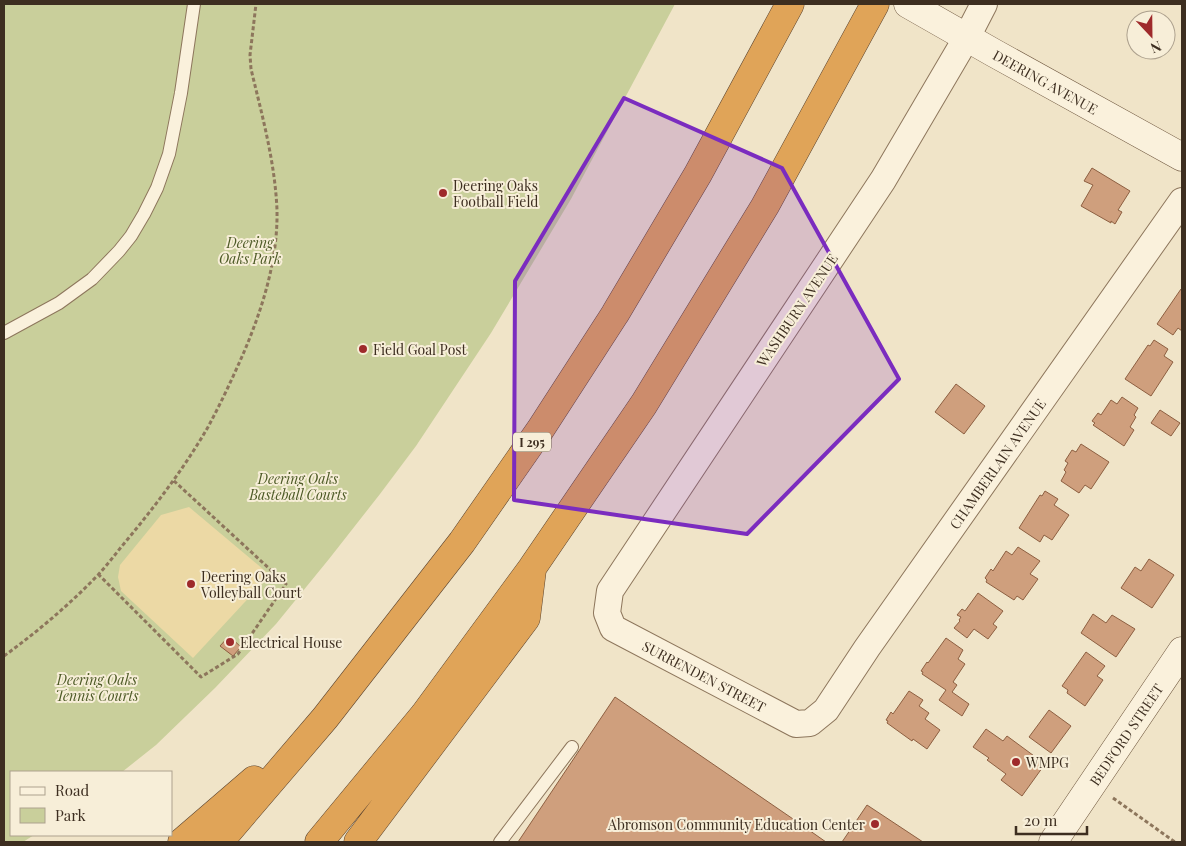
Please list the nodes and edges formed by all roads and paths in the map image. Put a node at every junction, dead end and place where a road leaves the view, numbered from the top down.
1 (194, 4) edge
2 (256, 4) edge
3 (790, 4) edge
4 (875, 4) edge
5 (984, 4) edge
6 (916, 8) edge
7 (967, 37) junction
8 (1182, 157) edge
9 (1182, 201) edge
10 (4, 333) edge
11 (173, 480) junction
12 (532, 568) junction
13 (98, 574) junction
14 (607, 613) joint
15 (1182, 651) edge
16 (4, 656) edge
17 (325, 718) junction
18 (810, 724) joint
19 (572, 747) dead end
20 (1111, 796) dead end
21 (182, 842) edge
22 (219, 842) edge
23 (319, 842) edge
24 (358, 842) edge
25 (500, 842) edge
26 (1053, 842) edge
27 (1175, 842) edge

1 - 10 lane
2 - 11 path
3 - 17 highway, I 295
4 - 12 highway
5 - 7 street, WASHBURN AVENUE
6 - 7 main road, DEERING AVENUE
7 - 8 main road, DEERING AVENUE
7 - 14 street, WASHBURN AVENUE
9 - 18 street, CHAMBERLAIN AVENUE
11 - 13 path
11 - 13 path
12 - 23 highway
12 - 24 highway
13 - 16 path
14 - 18 street, SURRENDEN STREET
15 - 26 main road, BEDFORD STREET
17 - 21 highway
17 - 22 highway, I 295
19 - 25 lane
20 - 27 path

